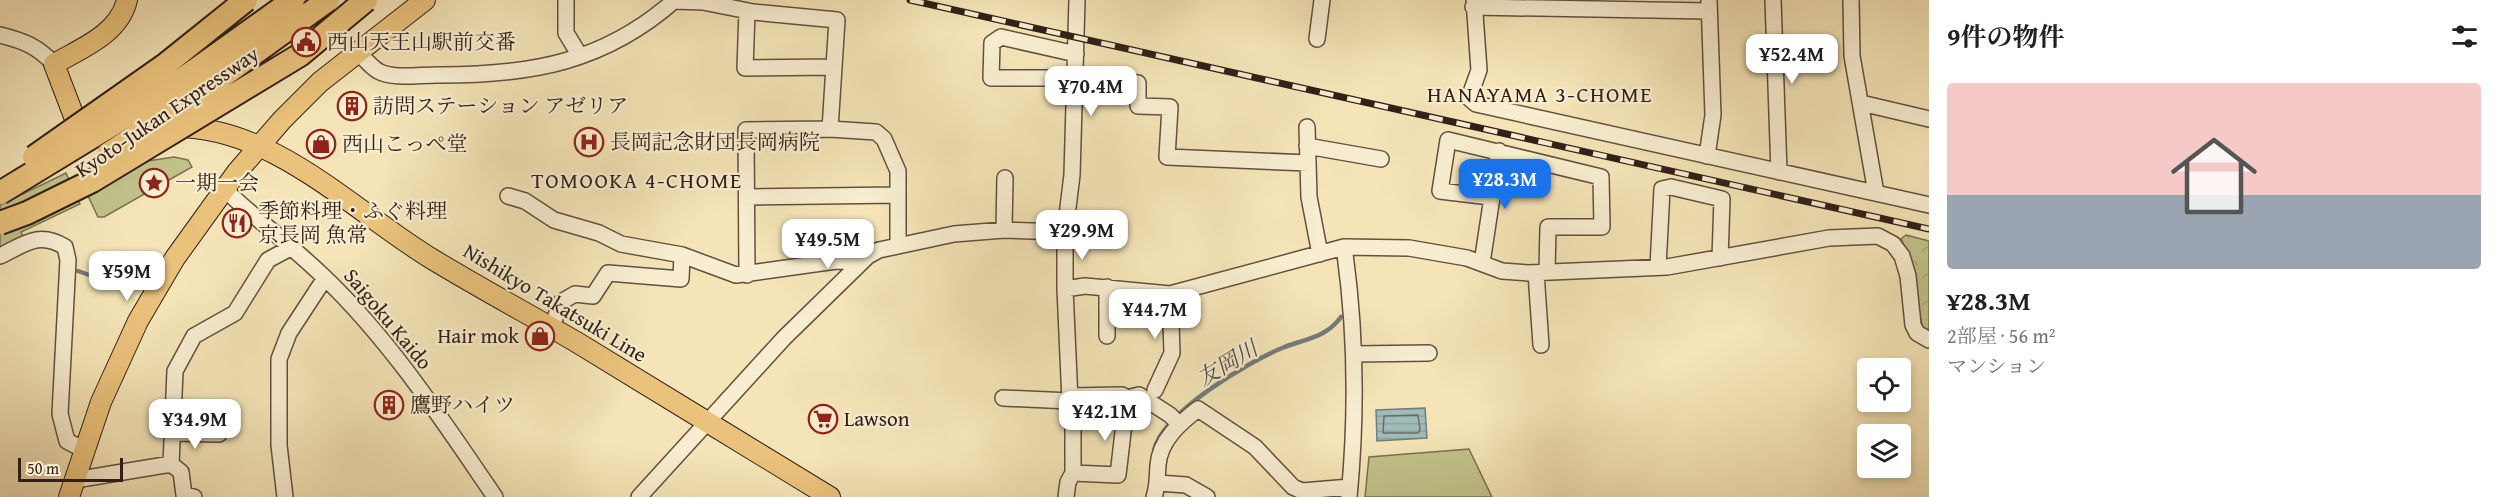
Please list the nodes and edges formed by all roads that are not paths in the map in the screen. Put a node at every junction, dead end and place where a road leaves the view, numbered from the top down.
1 (127, 0) edge
2 (246, 0) edge
3 (293, 0) edge
4 (328, 0) edge
5 (366, 0) edge
6 (424, 0) edge
7 (566, 0) edge
8 (1077, 0) edge
9 (1322, 0) edge
10 (1773, 0) edge
11 (1851, 0) edge
12 (675, 1) edge
13 (1473, 3) edge
14 (1709, 5) edge
15 (747, 11) junction
16 (0, 35) edge
17 (1317, 39) dead end
18 (358, 52) junction
19 (1076, 54) junction
20 (580, 56) junction
21 (54, 64) junction
22 (834, 66) junction
23 (1075, 78) junction
24 (1861, 103) junction
25 (1929, 119) edge
26 (1307, 127) dead end
27 (830, 129) junction
28 (82, 140) junction
29 (258, 145) junction
30 (1307, 146) junction
31 (1499, 151) junction
32 (1707, 156) junction
33 (1381, 159) dead end
34 (1308, 163) junction
35 (1779, 172) junction
36 (1005, 178) dead end
37 (0, 180) edge
38 (224, 189) junction
39 (0, 193) edge
40 (1876, 193) junction
41 (898, 195) junction
42 (508, 196) dead end
43 (747, 197) junction
44 (1491, 197) junction
45 (1929, 205) edge
46 (0, 215) edge
47 (0, 223) edge
48 (1004, 230) junction
49 (1065, 232) junction
50 (898, 246) junction
51 (292, 247) junction
52 (1344, 247) junction
53 (1320, 254) junction
54 (682, 255) junction
55 (0, 256) edge
56 (1720, 258) junction
57 (859, 262) junction
58 (1482, 263) junction
59 (1658, 267) junction
60 (1541, 272) junction
61 (747, 275) junction
62 (325, 278) junction
63 (1107, 287) junction
64 (1065, 289) junction
65 (1170, 294) junction
66 (551, 329) junction
67 (1107, 336) dead end
68 (1929, 340) edge
69 (1541, 345) dead end
70 (1429, 353) dead end
71 (1354, 354) junction
72 (1155, 390) dead end
73 (1004, 398) dead end
74 (1127, 398) junction
75 (1070, 399) junction
76 (1175, 419) junction
77 (707, 423) junction
78 (172, 433) junction
79 (219, 434) dead end
80 (84, 450) junction
81 (171, 464) junction
82 (1073, 473) junction
83 (72, 488) edge
84 (1156, 490) edge
85 (1349, 492) edge
86 (185, 496) edge
87 (285, 497) edge
88 (495, 497) edge
89 (639, 497) edge
90 (830, 497) edge
91 (1066, 497) edge
92 (1207, 497) edge

1 - 21 main road
2 - 37 highway, bridge
3 - 39 highway, Kyoto-Jukan Expressway, bridge
4 - 46 highway, Kyoto-Jukan Expressway, bridge
5 - 47 highway, bridge
6 - 18 main road
7 - 20 street
8 - 19 street
9 - 17 street
10 - 35 street
11 - 24 street
12 - 15 street
12 - 20 street
13 - 14 street
13 - 32 street
14 - 32 street
15 - 22 street
15 - 22 street
16 - 21 street
18 - 20 street
18 - 29 main road
19 - 23 street
19 - 23 street
21 - 28 main road
22 - 27 street
23 - 34 street
23 - 49 street
24 - 25 street
24 - 40 street
26 - 30 street
27 - 41 street
27 - 43 street
28 - 29 main road, Nishikyo Takatsuki Line
28 - 37 main road, Nishikyo Takatsuki Line
29 - 38 main road
29 - 66 main road, Nishikyo Takatsuki Line
30 - 33 street
30 - 34 street
31 - 44 street
31 - 44 street
31 - 60 street
32 - 35 street
34 - 53 street
35 - 40 street
36 - 48 street
38 - 51 street, Saigoku Kaido
38 - 80 main road
40 - 45 street
41 - 43 street
41 - 50 street
42 - 54 street
43 - 61 street
44 - 58 street
48 - 49 street
48 - 50 street
49 - 64 street
50 - 57 street
51 - 62 street, Saigoku Kaido
51 - 78 street
52 - 53 street
52 - 58 street
52 - 71 street
53 - 65 street
54 - 61 street
54 - 66 street
55 - 80 street
56 - 59 street
56 - 59 street
56 - 68 street
57 - 61 street
57 - 77 street
58 - 60 street
59 - 60 street
60 - 69 street
62 - 87 street
62 - 88 street, Saigoku Kaido
63 - 64 street
63 - 65 street
63 - 67 street
64 - 75 street
65 - 72 street
66 - 77 main road, Nishikyo Takatsuki Line
70 - 71 street
71 - 85 street
73 - 75 street
74 - 75 street
74 - 76 street
74 - 82 street
75 - 82 street
76 - 84 street
76 - 85 street
77 - 89 street
77 - 90 main road, Nishikyo Takatsuki Line
78 - 79 street
78 - 81 street
80 - 83 main road
81 - 83 street
81 - 86 street
82 - 91 street
84 - 92 street

